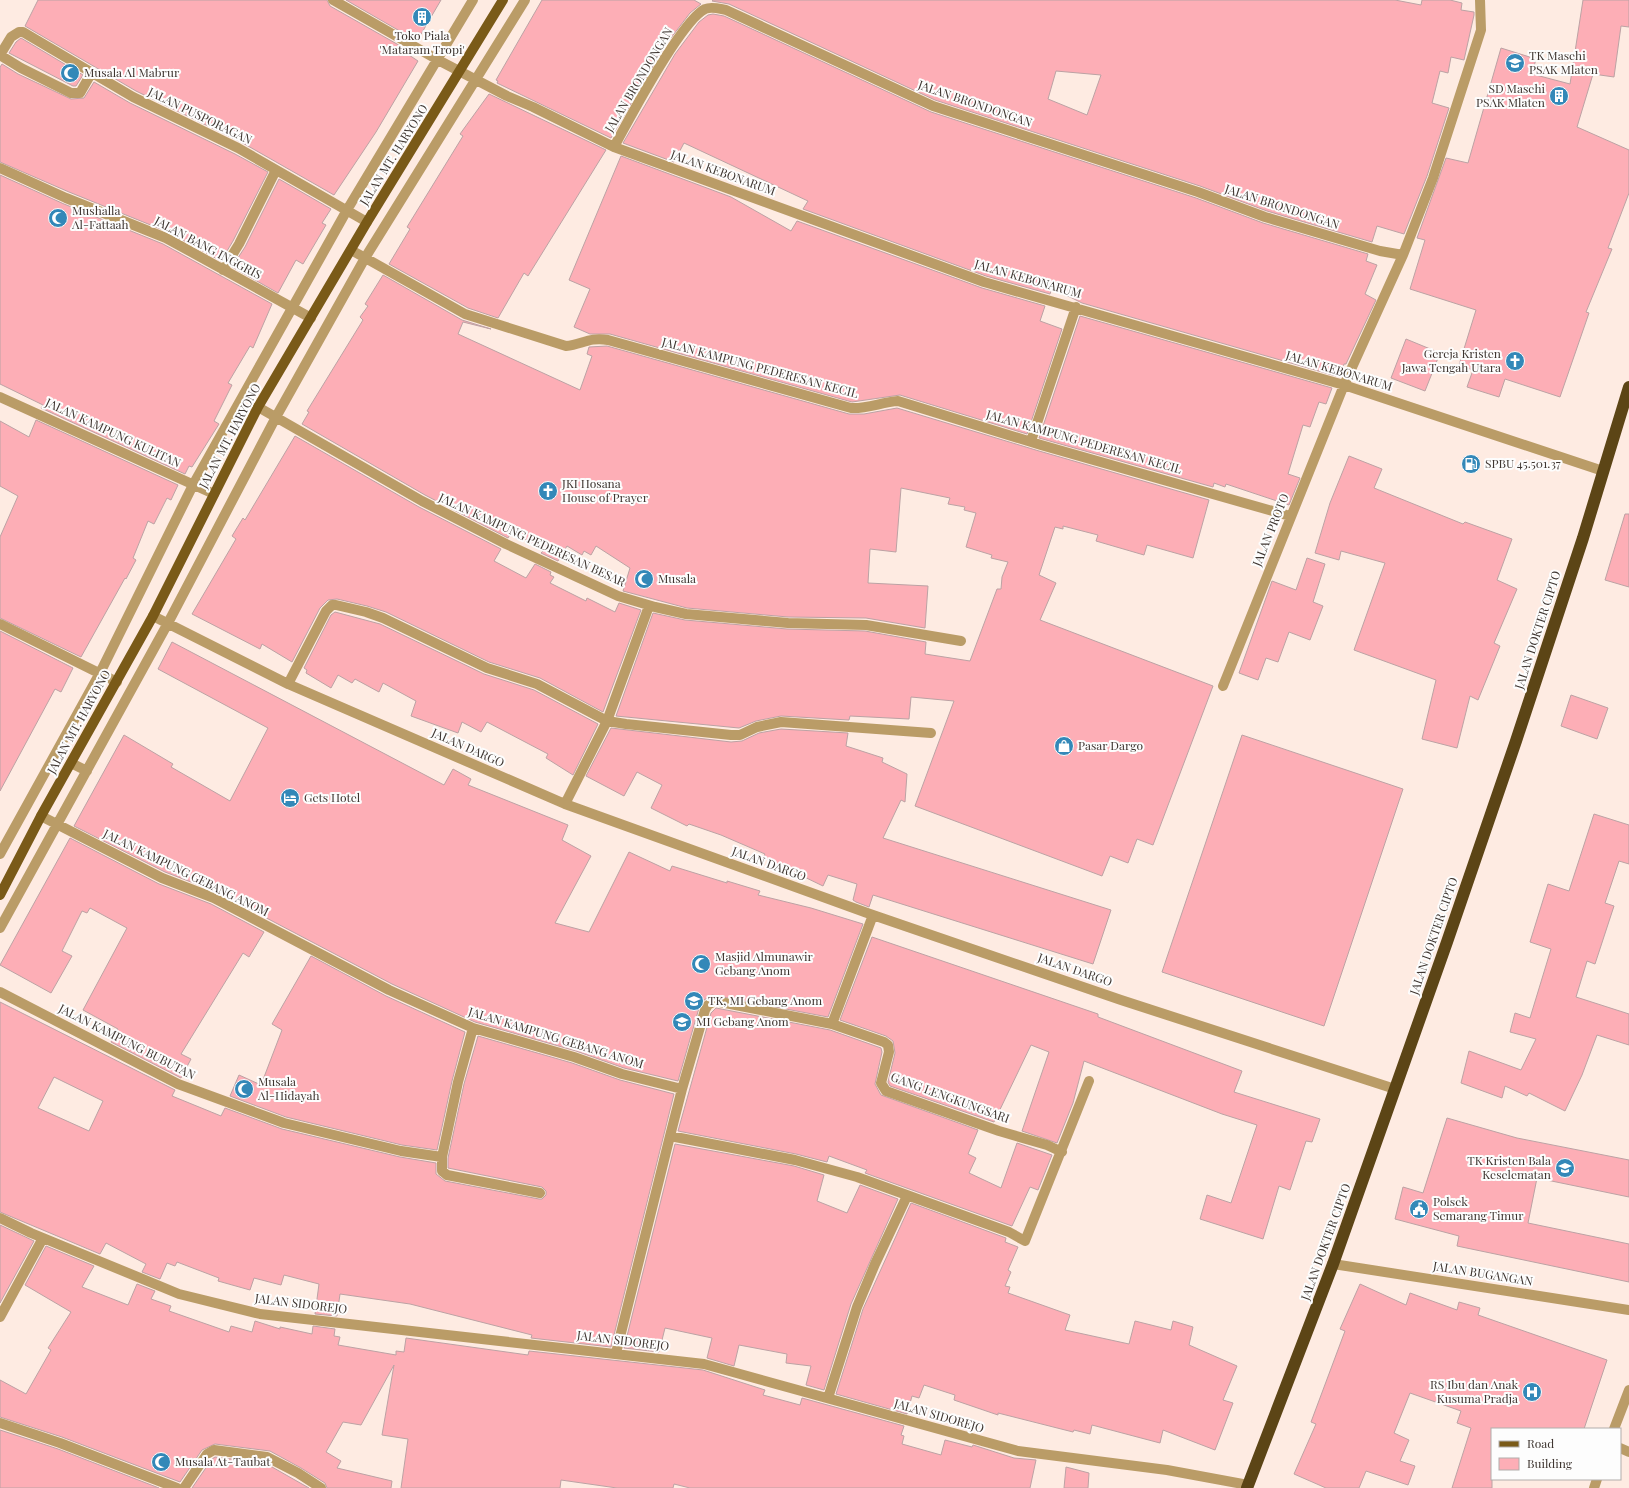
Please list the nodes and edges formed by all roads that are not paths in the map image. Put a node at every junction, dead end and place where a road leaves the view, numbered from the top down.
1 (333, 0) edge
2 (473, 0) edge
3 (503, 0) edge
4 (525, 0) edge
5 (1480, 0) edge
6 (0, 55) edge
7 (438, 60) junction
8 (92, 72) junction
9 (460, 72) junction
10 (475, 80) junction
11 (614, 146) junction
12 (0, 168) edge
13 (276, 170) junction
14 (347, 210) junction
15 (367, 222) junction
16 (351, 250) junction
17 (1402, 255) junction
18 (365, 258) junction
19 (223, 270) junction
20 (1076, 306) junction
21 (292, 307) junction
22 (311, 318) junction
23 (1344, 385) junction
24 (1629, 387) edge
25 (0, 397) edge
26 (258, 407) junction
27 (276, 417) junction
28 (1031, 441) junction
29 (1603, 471) junction
30 (193, 485) junction
31 (214, 494) junction
32 (1290, 516) junction
33 (649, 606) junction
34 (153, 616) junction
35 (0, 624) edge
36 (168, 624) junction
37 (961, 641) dead end
38 (100, 674) junction
39 (117, 682) junction
40 (288, 684) junction
41 (1223, 686) dead end
42 (607, 720) junction
43 (931, 734) dead end
44 (71, 763) junction
45 (87, 771) junction
46 (565, 804) junction
47 (41, 816) junction
48 (58, 824) junction
49 (0, 854) edge
50 (0, 895) edge
51 (873, 915) junction
52 (3, 917) edge
53 (0, 928) edge
54 (0, 992) edge
55 (832, 1024) junction
56 (473, 1028) junction
57 (1089, 1081) dead end
58 (682, 1089) junction
59 (1395, 1089) junction
60 (670, 1136) junction
61 (1062, 1152) junction
62 (442, 1157) junction
63 (540, 1193) dead end
64 (908, 1196) junction
65 (0, 1218) edge
66 (43, 1238) junction
67 (1333, 1264) junction
68 (1629, 1310) edge
69 (0, 1318) edge
70 (616, 1353) junction
71 (1629, 1390) edge
72 (828, 1398) junction
73 (0, 1423) edge
74 (1614, 1428) edge
75 (1247, 1487) edge
76 (177, 1488) edge
77 (184, 1488) edge
78 (321, 1488) edge

1 - 7 street, JALAN KEBONARUM
2 - 7 street
3 - 9 main road, JALAN MT. HARYONO
4 - 10 street
5 - 17 street, JALAN PROTO
6 - 8 street, JALAN PUSPORAGAN
6 - 8 street, JALAN PUSPORAGAN
7 - 9 street, JALAN KEBONARUM
7 - 14 street
8 - 13 street, JALAN PUSPORAGAN
9 - 10 street, JALAN KEBONARUM
9 - 15 main road, JALAN MT. HARYONO
10 - 11 street, JALAN KEBONARUM
10 - 18 street
11 - 17 street, JALAN BRONDONGAN
11 - 20 street, JALAN KEBONARUM
12 - 19 street, JALAN BANG INGGRIS
13 - 14 street, JALAN PUSPORAGAN
13 - 19 street
14 - 15 street, JALAN PUSPORAGAN
14 - 21 street
15 - 16 main road, JALAN MT. HARYONO
16 - 18 street, JALAN KAMPUNG PEDERESAN KECIL
16 - 22 main road, JALAN MT. HARYONO
17 - 23 street, JALAN PROTO
18 - 27 street
18 - 28 street, JALAN KAMPUNG PEDERESAN KECIL
19 - 21 street, JALAN BANG INGGRIS
20 - 23 street, JALAN KEBONARUM
20 - 28 street
21 - 22 street, JALAN BANG INGGRIS
21 - 30 street
22 - 26 main road, JALAN MT. HARYONO
23 - 29 street, JALAN KEBONARUM
23 - 32 street, JALAN PROTO
24 - 29 highway, JALAN DOKTER CIPTO
25 - 30 street, JALAN KAMPUNG KULITAN
26 - 27 street, JALAN KAMPUNG PEDERESAN BESAR
26 - 31 main road, JALAN MT. HARYONO
27 - 33 street, JALAN KAMPUNG PEDERESAN BESAR
27 - 36 street
28 - 32 street, JALAN KAMPUNG PEDERESAN KECIL
29 - 59 highway, JALAN DOKTER CIPTO
30 - 31 street, JALAN KAMPUNG KULITAN
30 - 38 street
31 - 34 main road, JALAN MT. HARYONO
32 - 41 street, JALAN PROTO
33 - 37 street, JALAN KAMPUNG PEDERESAN BESAR
33 - 42 street
34 - 36 street, JALAN DARGO
34 - 39 main road, JALAN MT. HARYONO
35 - 38 street
36 - 40 street, JALAN DARGO
36 - 45 street
38 - 39 street
38 - 49 street
39 - 44 main road, JALAN MT. HARYONO
40 - 42 street
40 - 46 street, JALAN DARGO
42 - 43 street
42 - 46 street
44 - 45 street
44 - 47 main road, JALAN MT. HARYONO
45 - 48 street
46 - 51 street, JALAN DARGO
47 - 48 street, JALAN KAMPUNG GEBANG ANOM
47 - 50 main road, JALAN MT. HARYONO
48 - 52 street
48 - 56 street, JALAN KAMPUNG GEBANG ANOM
51 - 55 street
51 - 59 street, JALAN DARGO
52 - 53 street
54 - 62 street, JALAN KAMPUNG BUBUTAN
55 - 58 street
55 - 61 street, GANG LENGKUNGSARI
56 - 58 street, JALAN KAMPUNG GEBANG ANOM
56 - 62 street
57 - 61 street
58 - 60 street
59 - 67 highway, JALAN DOKTER CIPTO
60 - 64 street
60 - 70 street
61 - 64 street
62 - 63 street
64 - 72 street
65 - 66 street, JALAN SIDOREJO
66 - 69 street
66 - 70 street, JALAN SIDOREJO
67 - 68 street, JALAN BUGANGAN
67 - 75 highway, JALAN DOKTER CIPTO
70 - 72 street, JALAN SIDOREJO
71 - 74 street
72 - 75 street, JALAN SIDOREJO
73 - 76 street
77 - 78 street

